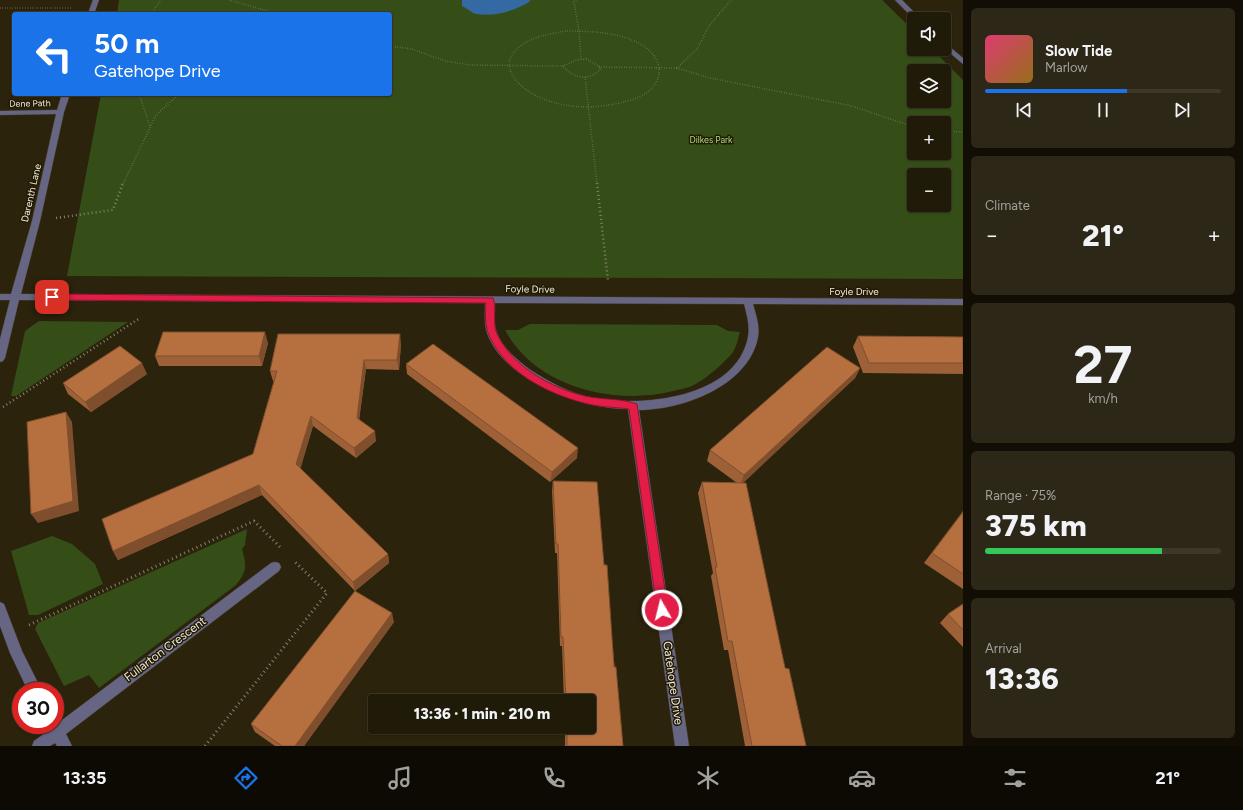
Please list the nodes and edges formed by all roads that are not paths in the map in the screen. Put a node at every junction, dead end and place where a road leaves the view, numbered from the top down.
1 (96, 0) edge
2 (898, 0) edge
3 (92, 12) edge
4 (911, 12) edge
5 (951, 51) edge
6 (963, 62) edge
7 (65, 96) edge
8 (0, 112) edge
9 (60, 112) junction
10 (16, 296) junction
11 (0, 297) edge
12 (490, 300) junction
13 (748, 301) junction
14 (963, 302) edge
15 (0, 358) edge
16 (633, 406) junction
17 (275, 566) dead end
18 (0, 608) edge
19 (30, 682) edge
20 (64, 722) edge
21 (49, 734) edge
22 (57, 734) edge
23 (38, 746) edge
24 (65, 746) edge
25 (682, 746) edge

1 - 3 street
2 - 4 street
5 - 6 street
7 - 9 street, Darenth Lane
8 - 9 street, Dene Path
9 - 10 street, Darenth Lane
10 - 11 street, Foyle Drive
10 - 12 street, Foyle Drive
10 - 15 street
12 - 13 street, Foyle Drive
12 - 16 street
13 - 14 street, Foyle Drive
13 - 16 street
16 - 25 street, Gatehope Drive
17 - 20 street, Fullarton Crescent
18 - 19 street
21 - 23 street, Fullarton Crescent
22 - 24 street

